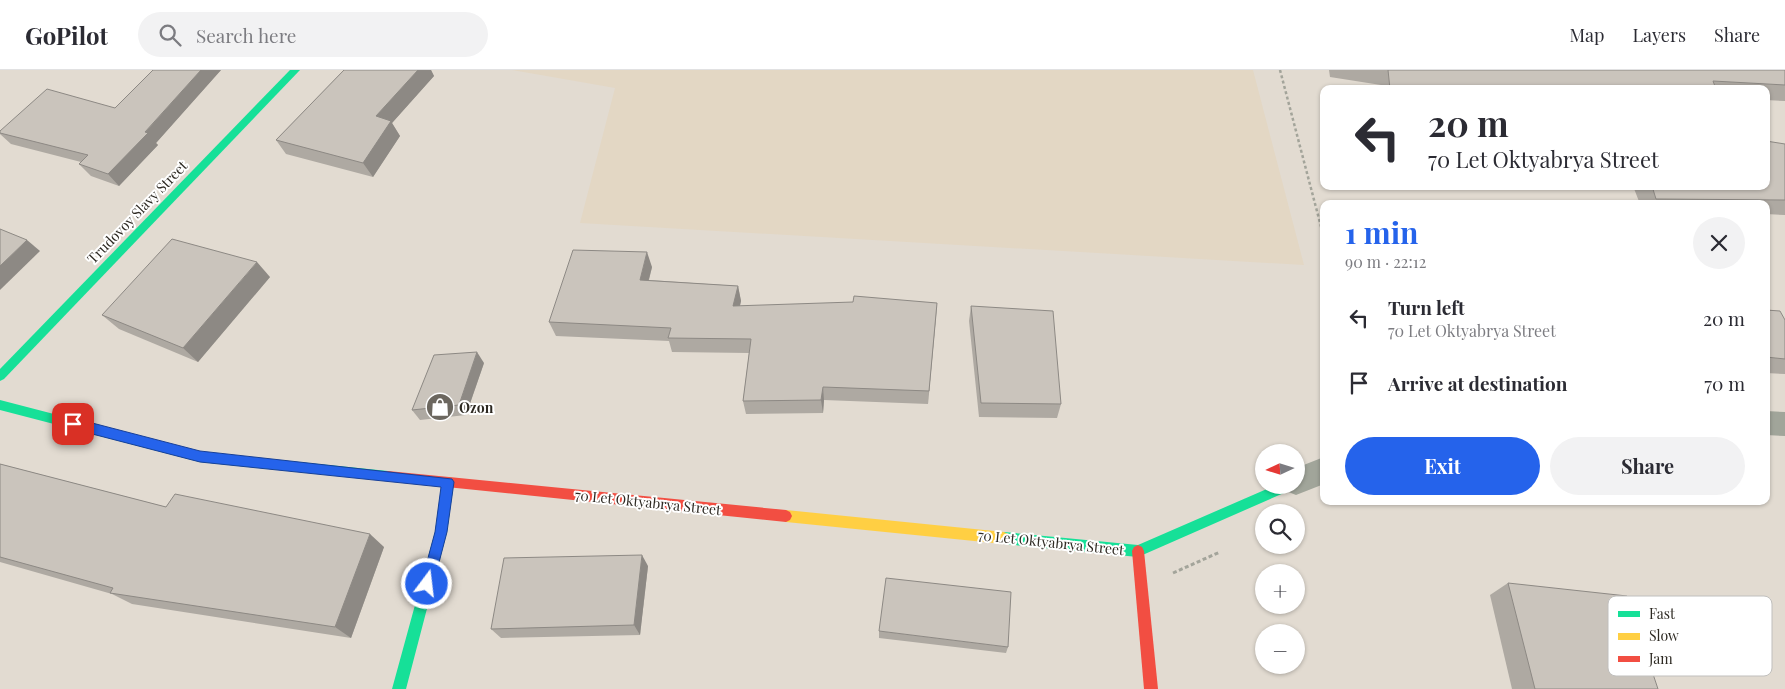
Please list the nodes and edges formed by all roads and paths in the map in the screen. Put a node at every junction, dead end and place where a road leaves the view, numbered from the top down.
1 (295, 70) edge
2 (1280, 70) edge
3 (1320, 223) edge
4 (0, 376) edge
5 (0, 405) edge
6 (1770, 422) edge
7 (1785, 424) edge
8 (1320, 472) edge
9 (1305, 478) edge
10 (448, 482) junction
11 (1268, 494) edge
12 (1138, 551) junction
13 (399, 689) edge
14 (1151, 689) edge

1 - 4 street, Trudovoy Slavy Street
2 - 3 path
5 - 10 street, 70 Let Oktyabrya Street
6 - 7 street
8 - 9 street
10 - 12 street, 70 Let Oktyabrya Street
10 - 13 street
11 - 12 street, 70 Let Oktyabrya Street
12 - 14 street

